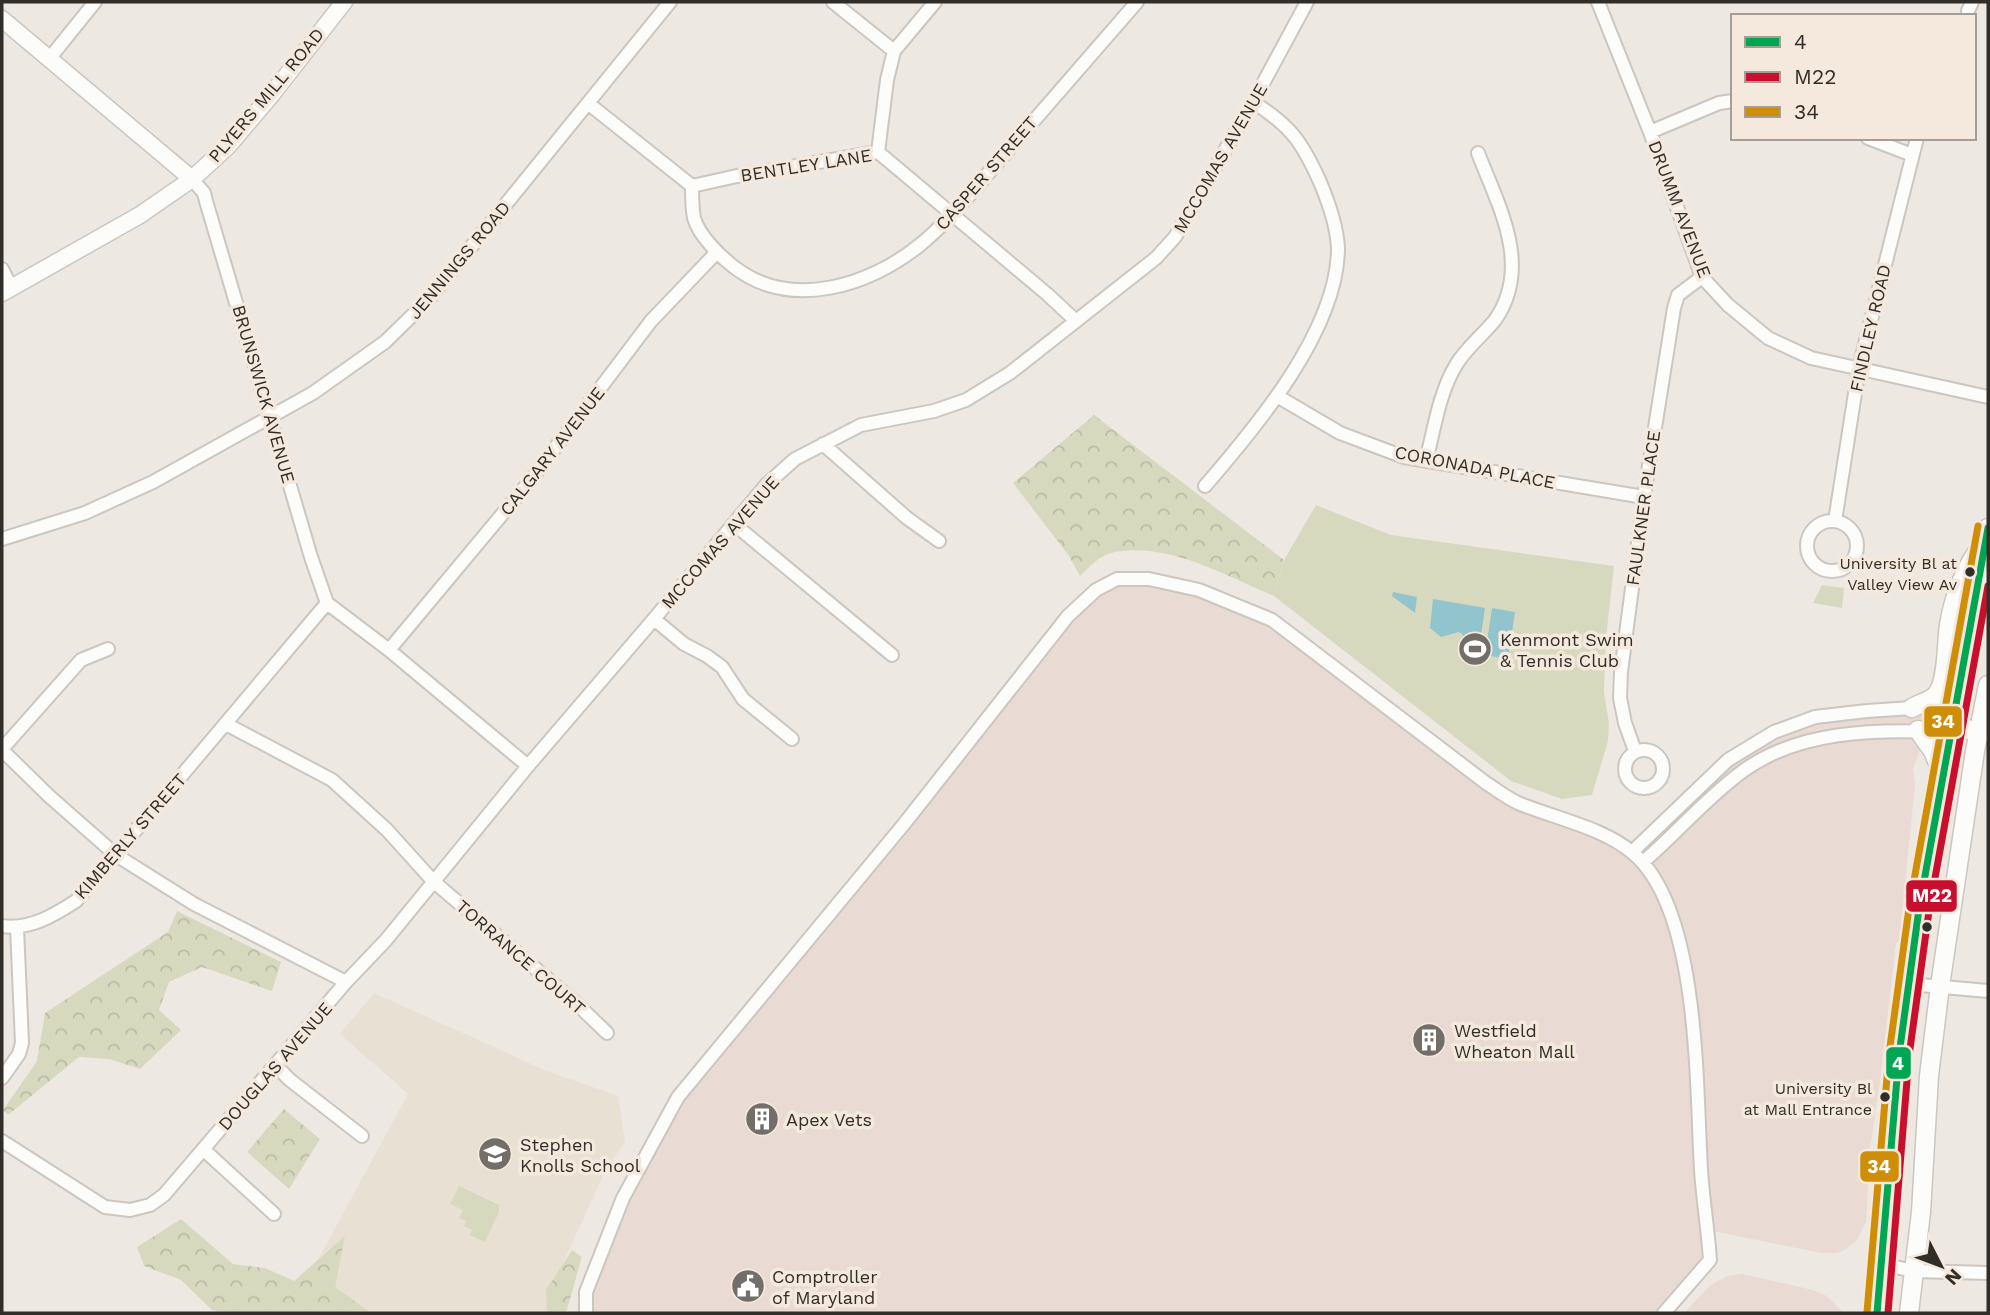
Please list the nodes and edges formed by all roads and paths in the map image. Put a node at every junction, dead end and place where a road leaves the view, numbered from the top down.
1 (95, 2) edge
2 (344, 2) edge
3 (670, 2) edge
4 (833, 2) edge
5 (935, 2) edge
6 (1137, 2) edge
7 (1307, 2) edge
8 (1598, 2) edge
9 (2, 19) edge
10 (894, 51) junction
11 (49, 58) junction
12 (1731, 101) edge
13 (1253, 102) junction
14 (589, 104) junction
15 (1650, 132) junction
16 (1873, 140) edge
17 (1916, 140) edge
18 (878, 152) junction
19 (1478, 153) dead end
20 (1912, 155) junction
21 (188, 182) junction
22 (692, 186) junction
23 (952, 215) junction
24 (716, 253) junction
25 (2, 269) edge
26 (1702, 277) junction
27 (6, 290) edge
28 (1076, 321) junction
29 (1859, 368) junction
30 (1277, 396) junction
31 (1988, 397) edge
32 (270, 415) junction
33 (823, 444) junction
34 (1426, 461) junction
35 (1205, 486) dead end
36 (1644, 497) junction
37 (1835, 521) junction
38 (734, 524) junction
39 (1987, 534) edge
40 (2, 539) edge
41 (939, 541) dead end
42 (327, 603) junction
43 (654, 619) junction
44 (108, 649) dead end
45 (389, 650) junction
46 (892, 655) dead end
47 (1988, 685) edge
48 (1912, 708) junction
49 (226, 724) junction
50 (1951, 725) junction
51 (1918, 730) junction
52 (1984, 734) edge
53 (792, 740) dead end
54 (2, 750) edge
55 (1635, 751) dead end
56 (528, 766) junction
57 (1942, 774) junction
58 (1632, 852) junction
59 (116, 855) junction
60 (1643, 862) junction
61 (433, 881) junction
62 (2, 926) edge
63 (17, 928) junction
64 (346, 982) junction
65 (1909, 984) junction
66 (1940, 985) junction
67 (1988, 991) edge
68 (607, 1033) dead end
69 (275, 1065) junction
70 (2, 1078) edge
71 (362, 1136) dead end
72 (2, 1141) edge
73 (203, 1149) junction
74 (274, 1213) dead end
75 (1881, 1264) junction
76 (1914, 1271) junction
77 (1988, 1273) edge
78 (586, 1313) edge
79 (1664, 1313) edge
80 (1877, 1313) edge
81 (1909, 1313) edge

1 - 11 street
2 - 21 street, PLYERS MILL ROAD
3 - 14 street, JENNINGS ROAD
4 - 10 street
5 - 10 street
6 - 23 street, CASPER STREET
7 - 13 street, MCCOMAS AVENUE
8 - 15 street, DRUMM AVENUE
9 - 11 street, BRUNSWICK AVENUE
10 - 18 street
11 - 21 street, BRUNSWICK AVENUE
12 - 15 street
13 - 28 street, MCCOMAS AVENUE
13 - 30 street
14 - 22 street
14 - 32 street, JENNINGS ROAD
15 - 26 street, DRUMM AVENUE
16 - 20 street
17 - 20 street, FINDLEY ROAD
18 - 22 street, BENTLEY LANE
18 - 23 street, BENTLEY LANE
19 - 34 street
20 - 29 street, FINDLEY ROAD
21 - 27 street, PLYERS MILL ROAD
21 - 32 street, BRUNSWICK AVENUE
22 - 24 street, CASPER STREET
23 - 24 street, CASPER STREET
23 - 28 street, BENTLEY LANE
24 - 45 street, CALGARY AVENUE
25 - 27 street
26 - 29 street, DRUMM AVENUE
26 - 36 street, FAULKNER PLACE
28 - 33 street, MCCOMAS AVENUE
29 - 31 street, DRUMM AVENUE
29 - 37 street, FINDLEY ROAD
30 - 34 street, CORONADA PLACE
30 - 35 street
32 - 40 street, JENNINGS ROAD
32 - 42 street, BRUNSWICK AVENUE
33 - 38 street, MCCOMAS AVENUE
33 - 41 street
34 - 36 street, CORONADA PLACE
36 - 55 street, FAULKNER PLACE
37 - 37 street
38 - 43 street, MCCOMAS AVENUE
38 - 46 street
39 - 48 main road
39 - 50 main road
42 - 45 street
42 - 49 street, KIMBERLY STREET
43 - 53 street
43 - 56 street, MCCOMAS AVENUE
44 - 54 street
45 - 56 street
47 - 52 main road
48 - 50 street
48 - 58 street
49 - 59 street, KIMBERLY STREET
49 - 61 street, TORRANCE COURT
50 - 51 street
50 - 52 street
50 - 57 main road
51 - 57 main road
51 - 60 street
52 - 66 main road
54 - 59 street
56 - 61 street, MCCOMAS AVENUE
57 - 65 main road
58 - 60 street
58 - 78 street
59 - 63 street, KIMBERLY STREET
59 - 64 street
60 - 79 street
61 - 64 street, MCCOMAS AVENUE
61 - 68 street, TORRANCE COURT
62 - 63 street
63 - 70 street
64 - 69 street, DOUGLAS AVENUE
65 - 66 street
65 - 75 main road
66 - 67 street
66 - 76 main road
69 - 71 street
69 - 73 street, DOUGLAS AVENUE
72 - 73 street, DOUGLAS AVENUE
73 - 74 street
75 - 76 street
75 - 80 main road
76 - 77 street
76 - 81 main road

